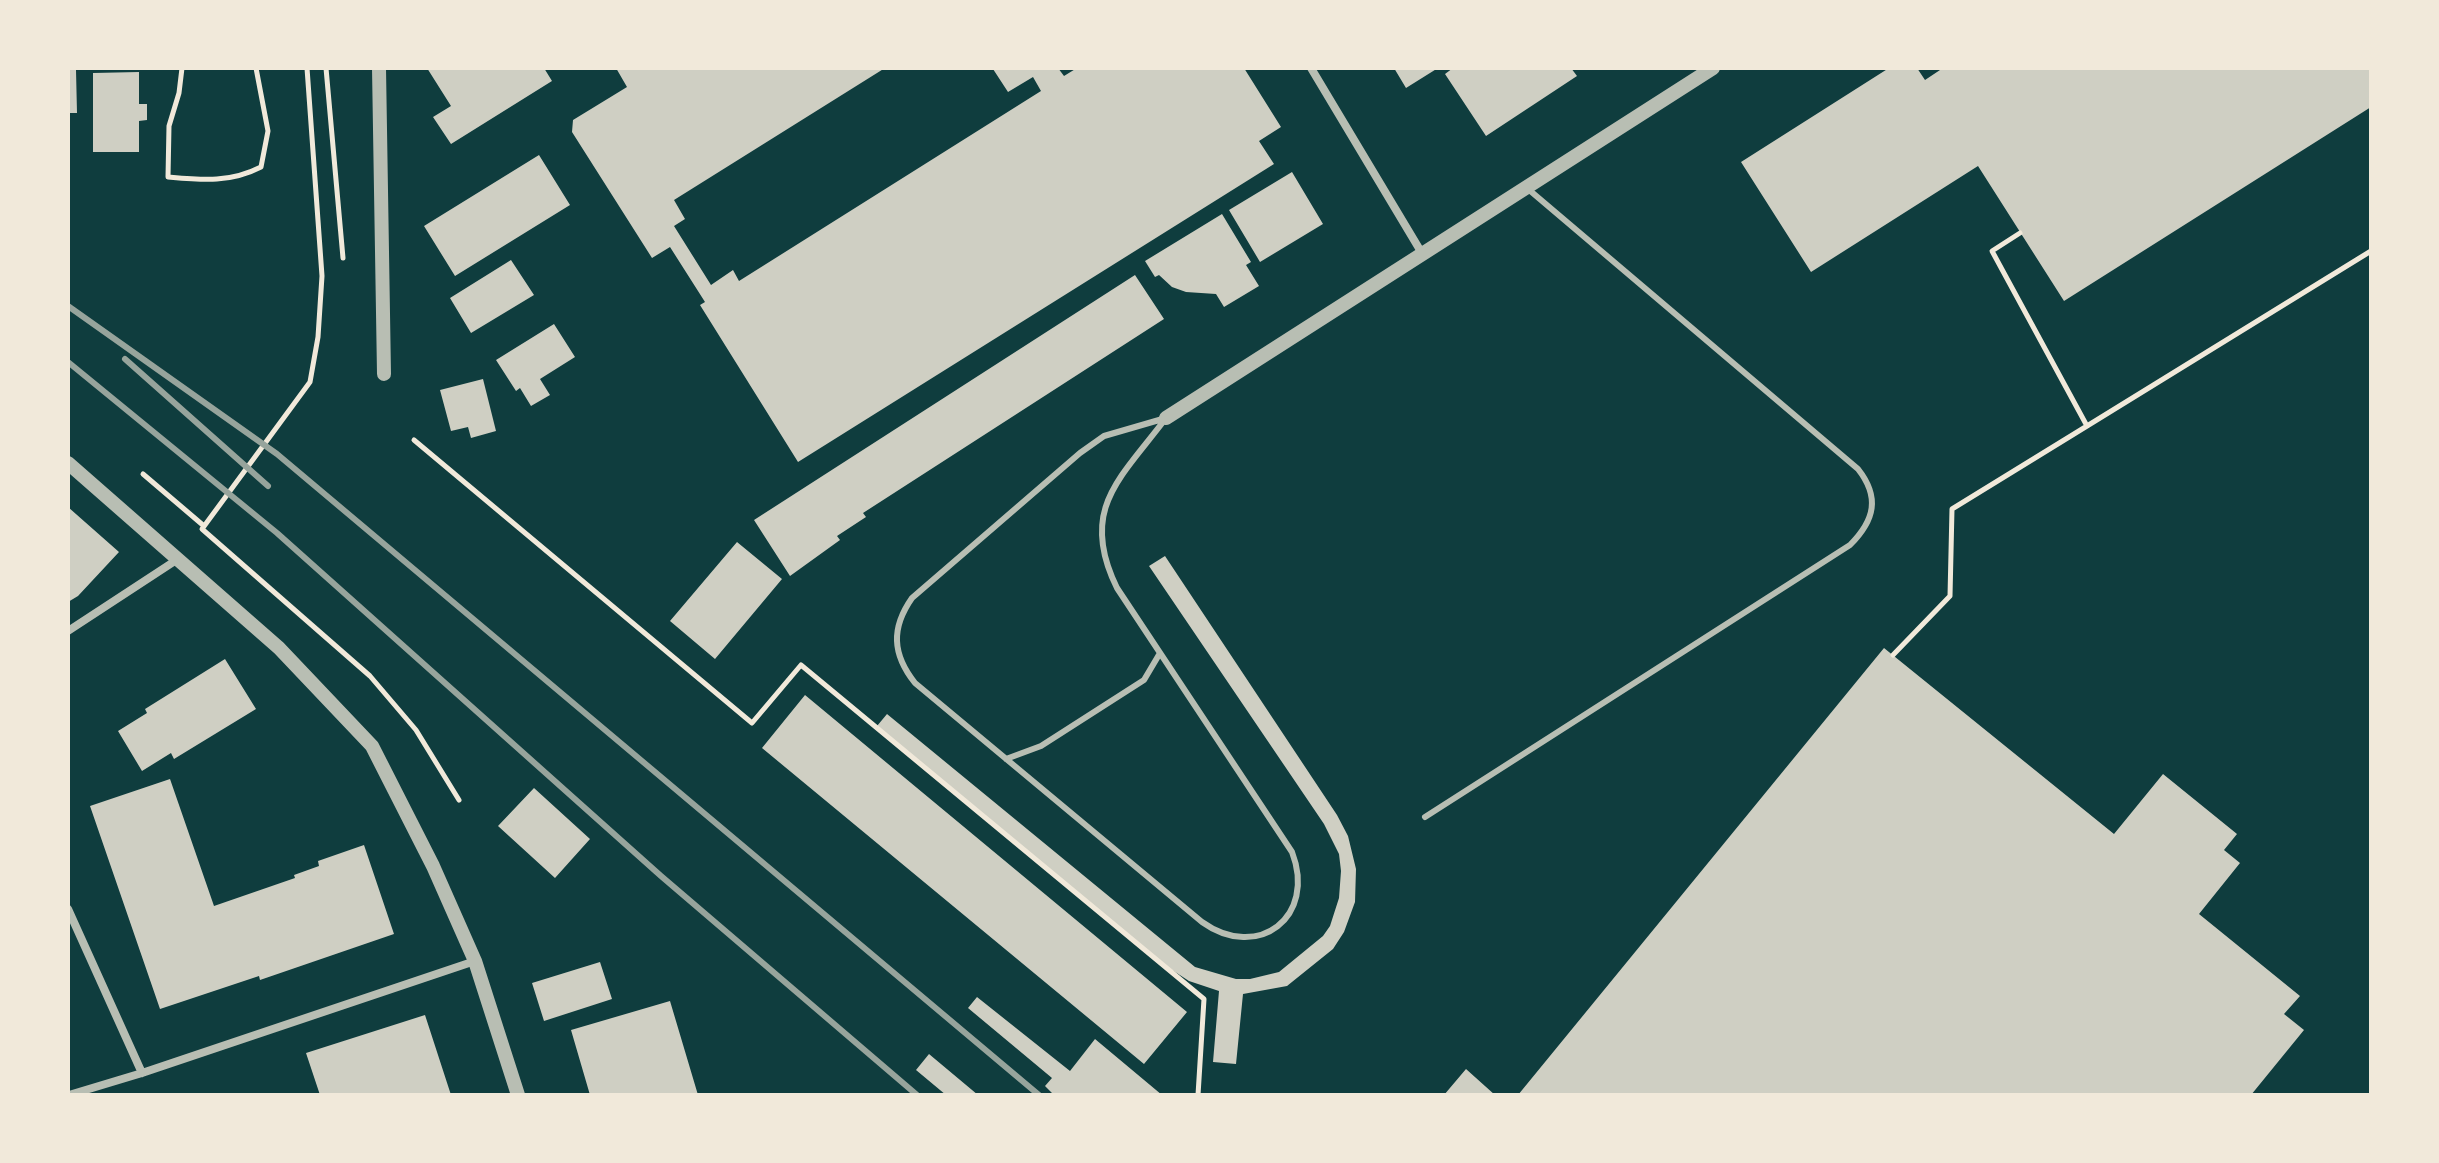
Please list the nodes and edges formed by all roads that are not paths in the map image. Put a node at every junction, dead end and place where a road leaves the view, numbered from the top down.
1 (379, 68) edge
2 (1311, 68) edge
3 (1713, 68) edge
4 (1527, 188) junction
5 (1423, 255) junction
6 (384, 374) dead end
7 (1166, 418) junction
8 (68, 463) edge
9 (178, 558) junction
10 (68, 631) edge
11 (1160, 653) junction
12 (1006, 759) junction
13 (1425, 817) dead end
14 (68, 909) edge
15 (475, 961) junction
16 (142, 1073) junction
17 (69, 1095) edge
18 (518, 1095) edge

1 - 6 street
2 - 5 street
3 - 4 street
4 - 5 street
4 - 13 lane
5 - 7 street
7 - 11 lane
7 - 12 lane
8 - 9 street
9 - 10 street
9 - 15 street
11 - 12 lane
11 - 12 lane
14 - 16 street
15 - 16 street
15 - 18 street
16 - 17 street

